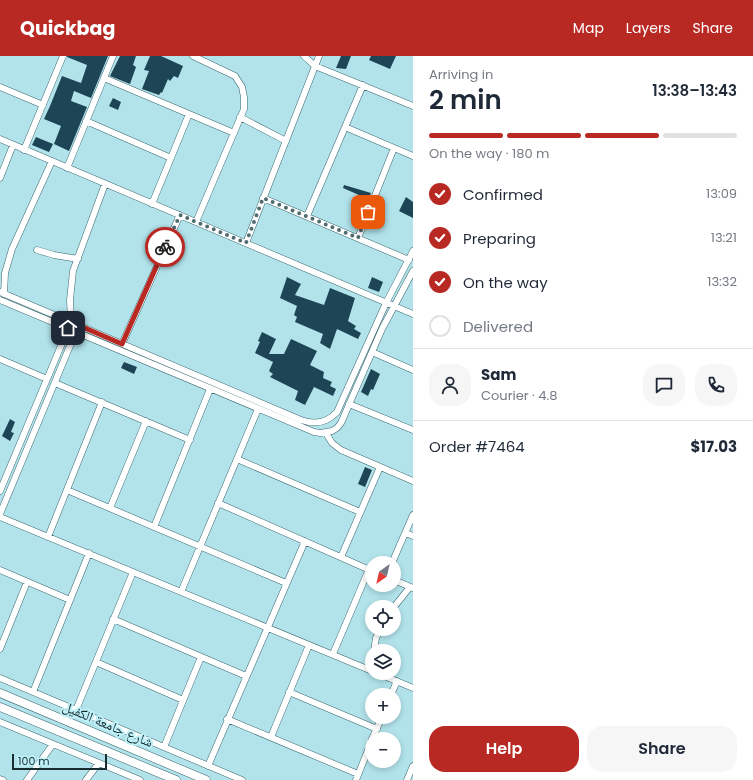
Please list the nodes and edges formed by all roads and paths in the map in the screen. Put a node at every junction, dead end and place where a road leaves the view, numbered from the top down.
1 (56, 56) edge
2 (113, 56) edge
3 (193, 56) edge
4 (304, 56) edge
5 (319, 56) edge
6 (63, 57) edge
7 (315, 66) junction
8 (104, 78) junction
9 (363, 85) junction
10 (0, 87) edge
11 (43, 105) junction
12 (413, 106) edge
13 (189, 114) junction
14 (240, 117) junction
15 (86, 121) junction
16 (345, 128) junction
17 (234, 133) junction
18 (0, 139) edge
19 (286, 141) junction
20 (13, 145) junction
21 (394, 148) junction
22 (24, 150) junction
23 (413, 156) edge
24 (171, 158) junction
25 (52, 161) junction
26 (66, 168) junction
27 (0, 178) edge
28 (105, 184) junction
29 (263, 198) junction
30 (152, 204) junction
31 (180, 215) junction
32 (307, 216) junction
33 (196, 222) junction
34 (358, 238) junction
35 (246, 243) junction
36 (37, 250) dead end
37 (413, 251) edge
38 (78, 259) junction
39 (409, 260) junction
40 (413, 270) edge
41 (1, 295) edge
42 (386, 303) junction
43 (394, 306) junction
44 (413, 314) edge
45 (69, 325) junction
46 (77, 329) junction
47 (122, 344) junction
48 (372, 352) junction
49 (0, 359) edge
50 (413, 370) edge
51 (47, 379) junction
52 (55, 382) junction
53 (210, 389) junction
54 (102, 402) junction
55 (349, 404) junction
56 (258, 409) junction
57 (146, 421) junction
58 (413, 430) edge
59 (326, 433) junction
60 (190, 440) junction
61 (237, 459) junction
62 (380, 467) junction
63 (413, 481) edge
64 (67, 490) junction
65 (0, 491) edge
66 (218, 503) junction
67 (110, 508) junction
68 (360, 512) junction
69 (0, 515) edge
70 (413, 515) edge
71 (154, 527) junction
72 (406, 533) junction
73 (413, 536) edge
74 (48, 537) junction
75 (305, 541) junction
76 (200, 546) junction
77 (89, 553) junction
78 (395, 556) edge
79 (341, 557) junction
80 (365, 567) edge
81 (0, 570) edge
82 (133, 572) junction
83 (27, 582) junction
84 (365, 583) edge
85 (401, 583) edge
86 (286, 584) junction
87 (411, 588) edge
88 (181, 592) junction
89 (70, 600) junction
90 (400, 600) edge
91 (113, 619) junction
92 (266, 627) junction
93 (309, 645) junction
94 (0, 649) edge
95 (333, 654) junction
96 (201, 657) junction
97 (96, 662) junction
98 (365, 667) edge
99 (246, 676) junction
100 (0, 678) edge
101 (397, 681) joint
102 (394, 688) edge
103 (413, 688) edge
104 (33, 692) junction
105 (289, 692) junction
106 (0, 693) edge
107 (19, 700) junction
108 (183, 700) junction
109 (0, 706) edge
110 (76, 710) junction
111 (13, 712) junction
112 (228, 719) junction
113 (0, 722) edge
114 (379, 724) edge
115 (377, 729) junction
116 (376, 732) edge
117 (271, 737) junction
118 (53, 744) junction
119 (164, 747) junction
120 (365, 757) edge
121 (99, 763) junction
122 (208, 766) junction
123 (413, 766) edge
124 (357, 777) edge
125 (0, 778) edge
126 (3, 780) edge
127 (27, 780) edge
128 (86, 780) edge
129 (140, 780) edge
130 (176, 780) edge
131 (206, 780) edge
132 (242, 780) edge
133 (407, 780) edge

1 - 6 street
2 - 8 street
3 - 14 street
4 - 7 street
5 - 7 street
6 - 11 street
7 - 9 street
7 - 19 street
8 - 13 street
8 - 15 street
9 - 12 street
9 - 16 street
10 - 11 street
11 - 22 street
13 - 17 street
13 - 24 street
14 - 17 street
14 - 19 street
15 - 24 street
15 - 26 street
16 - 21 street
16 - 32 street
17 - 33 street
18 - 20 street
19 - 29 street
20 - 22 street
20 - 27 street
21 - 23 street
21 - 34 street
22 - 25 street
24 - 30 street
25 - 26 street
25 - 41 street
26 - 28 street
28 - 30 street
28 - 38 street
29 - 32 street
29 - 35 street
30 - 31 street
31 - 33 street
31 - 47 street
32 - 34 street
33 - 35 street
34 - 39 street
35 - 42 street
36 - 38 street
37 - 39 street
38 - 45 street
39 - 42 street
40 - 43 street
41 - 45 street
42 - 43 street
42 - 47 street
43 - 44 street
43 - 48 street
45 - 46 street
45 - 51 street
46 - 47 street
46 - 52 street
46 - 53 street
48 - 50 street
48 - 55 street
49 - 51 street
51 - 65 street
52 - 54 street
52 - 69 street
53 - 56 street
53 - 60 street
54 - 57 street
54 - 64 street
55 - 58 street
55 - 59 street
56 - 59 street
56 - 61 street
57 - 60 street
57 - 67 street
59 - 62 street
60 - 71 street
61 - 66 street
61 - 68 street
62 - 63 street
62 - 68 street
64 - 67 street
64 - 74 street
66 - 75 street
66 - 76 street
67 - 71 street
68 - 79 street
69 - 74 street
70 - 72 street
71 - 76 street
72 - 73 street
72 - 78 street
74 - 77 street
75 - 79 street
75 - 86 street
76 - 86 street
76 - 88 street
77 - 82 street
77 - 89 street
79 - 80 street
81 - 83 street
82 - 88 street
82 - 91 street
83 - 89 street
83 - 94 street
84 - 95 street
85 - 87 street
86 - 92 street
87 - 90 street
88 - 92 street
89 - 104 street
91 - 96 street
91 - 97 street
92 - 93 street
92 - 99 street
93 - 95 street
93 - 105 street
95 - 98 street
96 - 99 street
96 - 108 street
97 - 108 street
97 - 110 street
99 - 112 street
100 - 104 street
101 - 102 street
101 - 103 street
104 - 110 street
105 - 115 street
105 - 117 street
106 - 107 main road, شارع جامعة الكفيل
107 - 111 main road
107 - 131 main road, شارع جامعة الكفيل
108 - 119 street
109 - 111 main road, شارع جامعة الكفيل
110 - 119 street
111 - 130 main road, شارع جامعة الكفيل
112 - 117 street
112 - 122 street
113 - 118 street
114 - 115 street
115 - 116 street
117 - 124 street
118 - 121 street
118 - 127 street
119 - 122 street
120 - 124 street
121 - 128 street
121 - 129 street
122 - 132 street
123 - 133 street
125 - 126 street

